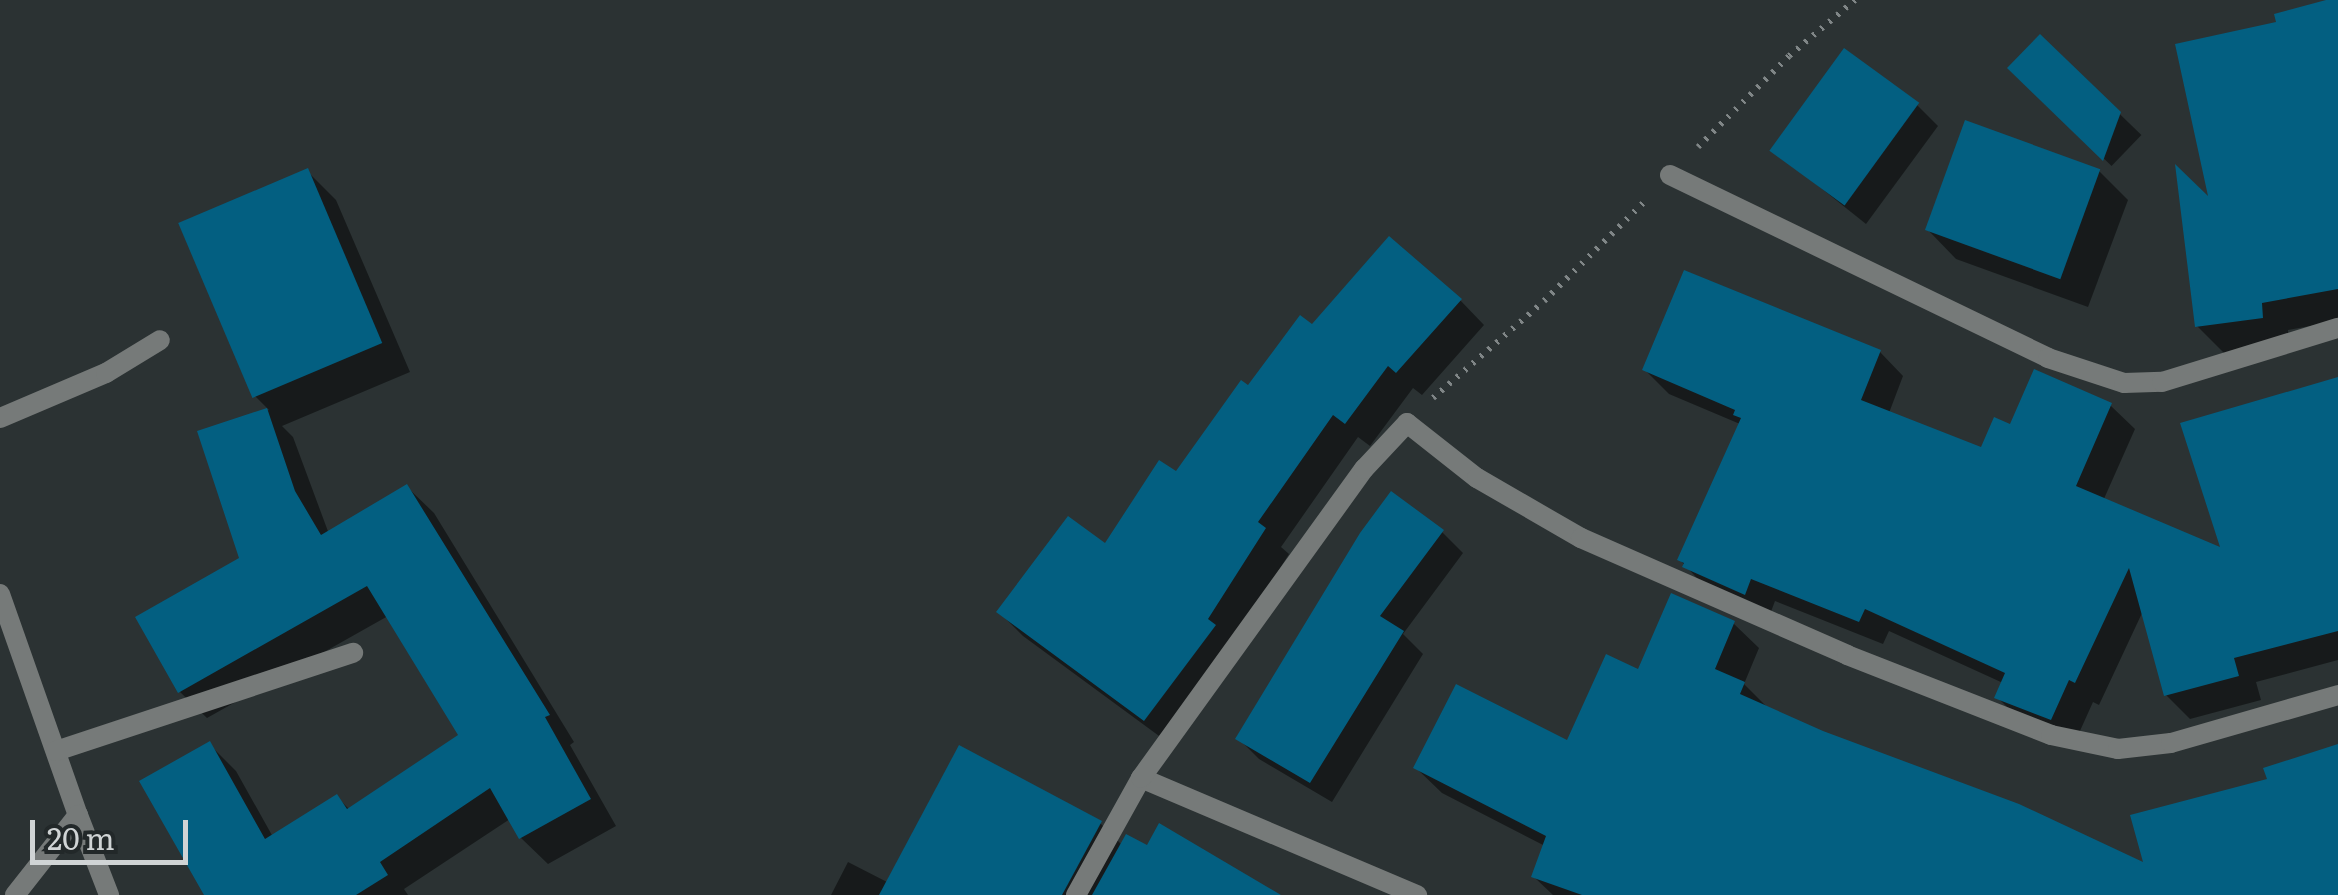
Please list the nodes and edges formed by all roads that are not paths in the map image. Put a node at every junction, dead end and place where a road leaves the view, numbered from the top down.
1 (1670, 175) road end
2 (2338, 328) edge
3 (160, 340) dead end
4 (0, 418) edge
5 (0, 594) edge
6 (353, 653) dead end
7 (2338, 695) edge
8 (56, 751) junction
9 (1141, 778) junction
10 (78, 815) junction
11 (15, 895) edge
12 (109, 895) edge
13 (1076, 895) edge
14 (1417, 895) edge

1 - 2 street
3 - 4 street
5 - 8 street
6 - 8 street
7 - 9 street
8 - 10 street
9 - 13 street
9 - 14 street
10 - 11 street
10 - 12 street

